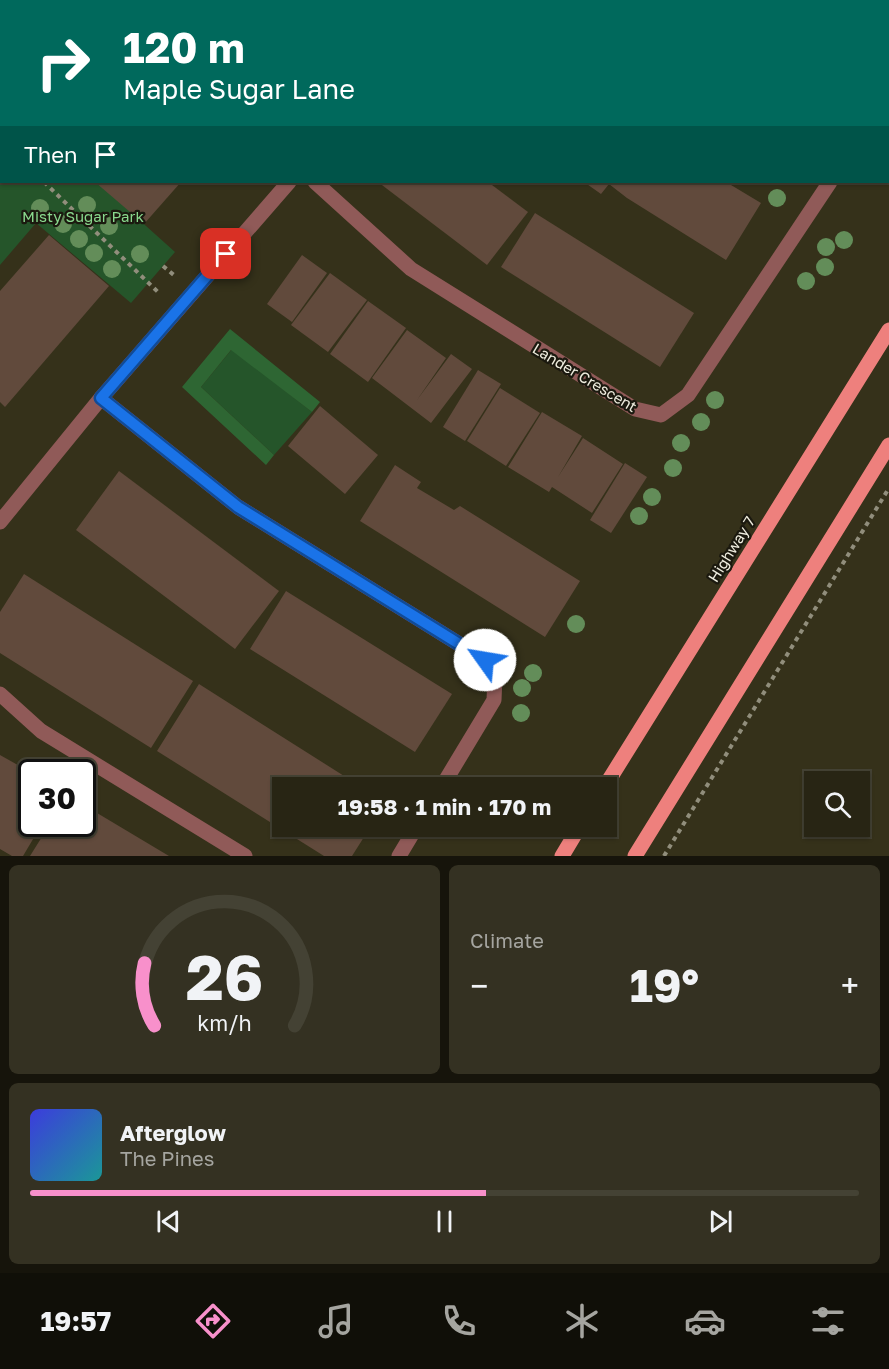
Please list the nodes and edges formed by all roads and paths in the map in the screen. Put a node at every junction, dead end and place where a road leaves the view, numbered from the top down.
1 (45, 183) edge
2 (288, 183) edge
3 (316, 183) edge
4 (826, 183) edge
5 (163, 266) dead end
6 (175, 276) dead end
7 (160, 294) dead end
8 (889, 330) edge
9 (101, 398) junction
10 (889, 445) edge
11 (889, 488) edge
12 (0, 522) edge
13 (0, 694) edge
14 (448, 777) edge
15 (611, 777) edge
16 (410, 837) edge
17 (573, 837) edge
18 (245, 856) edge
19 (399, 856) edge
20 (562, 856) edge
21 (635, 856) edge
22 (664, 856) edge

1 - 7 path
2 - 9 street
3 - 4 street, Lander Crescent
5 - 6 path
8 - 15 main road, Highway 7
9 - 12 street
9 - 14 street
10 - 21 main road
11 - 22 path
13 - 18 street
16 - 19 street
17 - 20 main road

